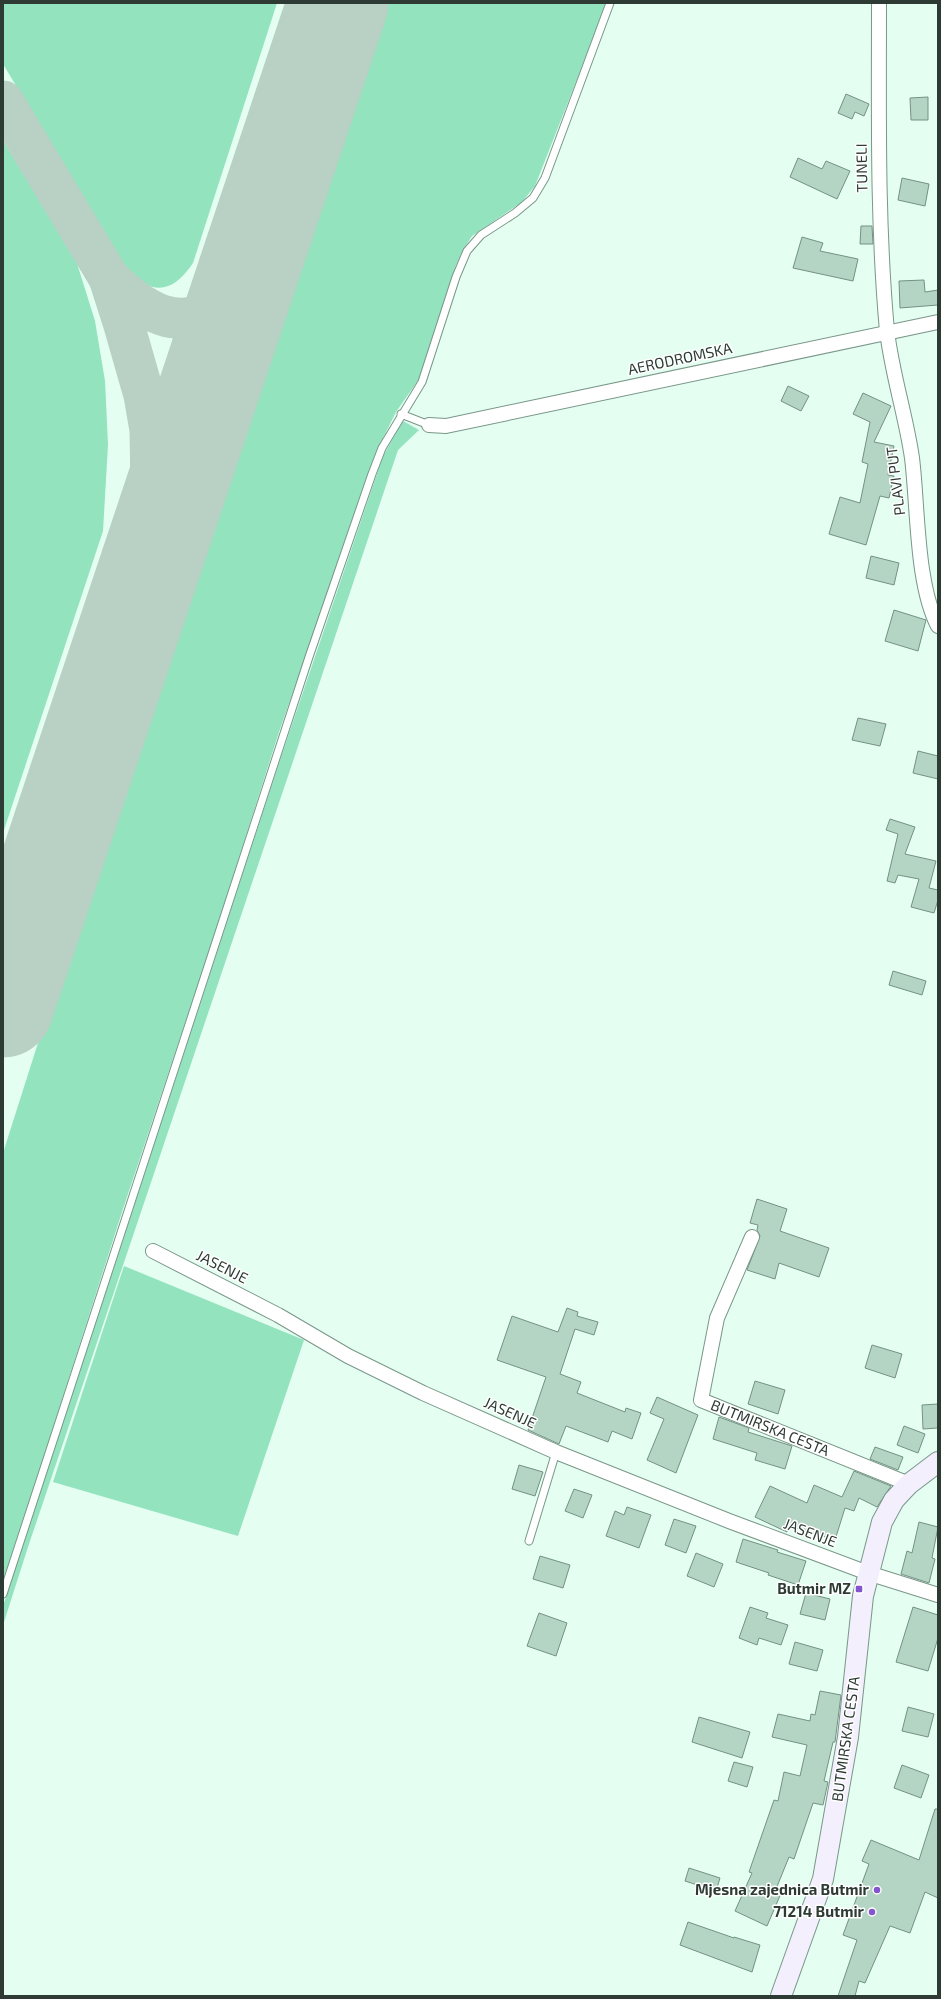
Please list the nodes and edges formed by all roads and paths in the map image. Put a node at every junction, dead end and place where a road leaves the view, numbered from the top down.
1 (610, 3) edge
2 (879, 3) edge
3 (938, 322) edge
4 (888, 332) junction
5 (401, 414) junction
6 (429, 425) joint
7 (938, 626) edge
8 (752, 1237) dead end
9 (153, 1251) dead end
10 (556, 1452) junction
11 (938, 1462) edge
12 (909, 1484) junction
13 (529, 1541) dead end
14 (868, 1573) junction
15 (3, 1594) edge
16 (938, 1595) edge
17 (781, 1996) edge

1 - 5 lane
2 - 4 street, TUNELI
3 - 4 street, AERODROMSKA
4 - 6 street, AERODROMSKA
4 - 7 street, PLAVI PUT
5 - 6 lane
5 - 15 lane
8 - 12 street, BUTMIRSKA CESTA
9 - 10 street, JASENJE
10 - 13 lane
10 - 14 street, JASENJE
11 - 12 street, BUTMIRSKA CESTA
12 - 14 street, BUTMIRSKA CESTA
14 - 16 street, JASENJE
14 - 17 street, BUTMIRSKA CESTA

